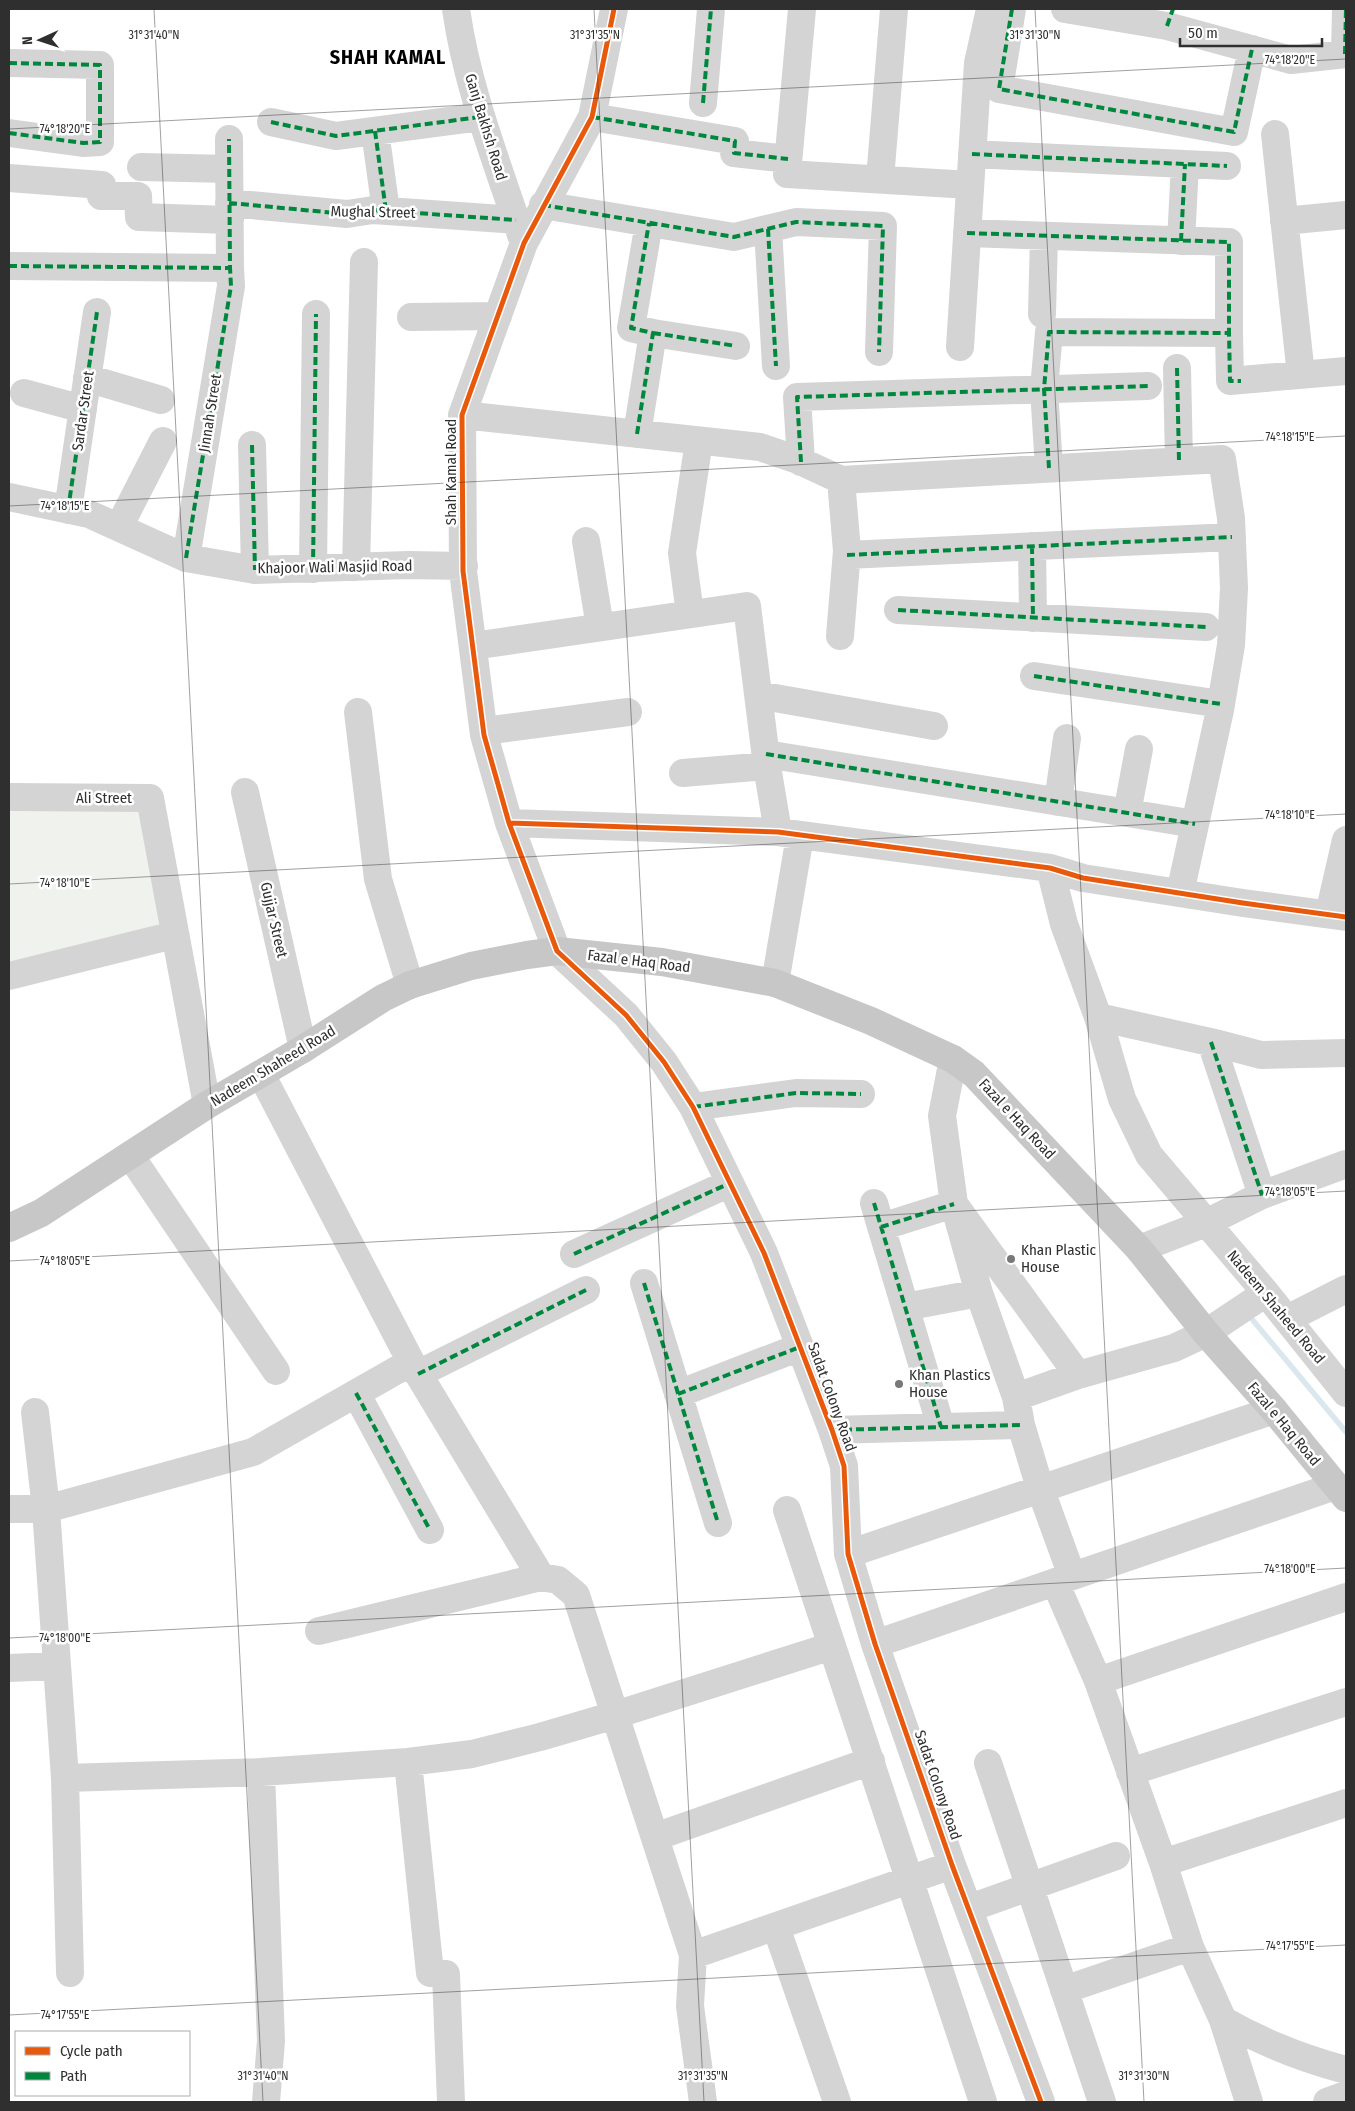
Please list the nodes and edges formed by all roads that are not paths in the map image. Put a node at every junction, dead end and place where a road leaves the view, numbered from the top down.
1 (456, 9) edge
2 (614, 9) edge
3 (711, 9) edge
4 (802, 9) edge
5 (894, 9) edge
6 (990, 9) edge
7 (1012, 9) edge
8 (1065, 9) edge
9 (1346, 9) edge
10 (1094, 11) edge
11 (1170, 17) edge
12 (1252, 49) junction
13 (1345, 54) edge
14 (9, 63) edge
15 (703, 103) dead end
16 (480, 117) junction
17 (592, 117) junction
18 (271, 122) dead end
19 (375, 131) junction
20 (9, 133) edge
21 (1274, 134) dead end
22 (229, 139) dead end
23 (972, 154) junction
24 (788, 159) junction
25 (1185, 164) junction
26 (1227, 166) dead end
27 (141, 167) dead end
28 (229, 169) junction
29 (9, 178) edge
30 (880, 179) junction
31 (970, 186) junction
32 (543, 205) junction
33 (230, 211) junction
34 (386, 211) junction
35 (1346, 215) edge
36 (1284, 221) junction
37 (649, 223) junction
38 (768, 229) junction
39 (520, 231) junction
40 (967, 233) junction
41 (1044, 236) junction
42 (1180, 241) junction
43 (364, 262) dead end
44 (9, 266) edge
45 (230, 268) junction
46 (97, 312) dead end
47 (316, 314) dead end
48 (1042, 314) dead end
49 (498, 316) junction
50 (411, 317) dead end
51 (653, 333) junction
52 (1229, 333) junction
53 (736, 346) dead end
54 (960, 347) dead end
55 (879, 352) dead end
56 (776, 366) dead end
57 (1177, 368) dead end
58 (1346, 373) edge
59 (1301, 375) junction
60 (87, 378) junction
61 (1148, 386) dead end
62 (1044, 389) junction
63 (24, 393) dead end
64 (161, 400) dead end
65 (83, 409) junction
66 (462, 415) junction
67 (637, 434) junction
68 (163, 441) dead end
69 (699, 441) junction
70 (252, 445) dead end
71 (1179, 461) junction
72 (801, 462) junction
73 (1049, 468) junction
74 (841, 480) junction
75 (9, 497) edge
76 (68, 510) junction
77 (119, 528) junction
78 (1232, 537) junction
79 (586, 541) dead end
80 (1032, 546) junction
81 (847, 555) junction
82 (186, 558) junction
83 (464, 566) junction
84 (356, 567) junction
85 (313, 569) junction
86 (255, 570) junction
87 (898, 610) dead end
88 (690, 614) junction
89 (1033, 618) junction
90 (600, 627) junction
91 (1206, 627) dead end
92 (840, 636) dead end
93 (473, 646) junction
94 (1034, 676) dead end
95 (758, 695) junction
96 (1221, 704) junction
97 (358, 712) dead end
98 (628, 712) dead end
99 (934, 726) dead end
100 (484, 731) junction
101 (1067, 738) dead end
102 (1139, 749) dead end
103 (766, 760) junction
104 (683, 773) dead end
105 (245, 792) dead end
106 (9, 797) edge
107 (1058, 802) junction
108 (1126, 813) junction
109 (509, 823) junction
110 (1195, 824) junction
111 (789, 834) junction
112 (1346, 840) edge
113 (1050, 868) junction
114 (1180, 893) junction
115 (1338, 916) edge
116 (174, 935) junction
117 (557, 951) junction
118 (9, 976) edge
119 (774, 983) junction
120 (410, 985) junction
121 (1098, 1017) junction
122 (1211, 1042) junction
123 (303, 1049) junction
124 (1346, 1053) edge
125 (953, 1059) junction
126 (261, 1074) junction
127 (861, 1094) dead end
128 (207, 1105) junction
129 (693, 1107) junction
130 (130, 1156) junction
131 (1346, 1164) edge
132 (730, 1183) junction
133 (1262, 1195) junction
134 (954, 1204) junction
135 (1206, 1223) junction
136 (9, 1228) edge
137 (1139, 1249) junction
138 (574, 1254) dead end
139 (644, 1283) dead end
140 (1346, 1289) edge
141 (586, 1290) dead end
142 (978, 1293) junction
143 (1266, 1293) junction
144 (905, 1307) junction
145 (1287, 1319) junction
146 (1206, 1333) junction
147 (800, 1347) junction
148 (414, 1368) junction
149 (276, 1371) dead end
150 (1078, 1375) junction
151 (1346, 1391) edge
152 (356, 1393) junction
153 (678, 1394) junction
154 (1016, 1397) junction
155 (1274, 1410) junction
156 (35, 1412) dead end
157 (1021, 1426) junction
158 (942, 1428) junction
159 (832, 1430) junction
160 (1040, 1488) junction
161 (1340, 1492) edge
162 (9, 1509) edge
163 (46, 1509) junction
164 (787, 1510) dead end
165 (718, 1523) dead end
166 (430, 1530) dead end
167 (848, 1554) junction
168 (540, 1577) junction
169 (1064, 1579) junction
170 (1346, 1598) edge
171 (319, 1632) dead end
172 (875, 1644) junction
173 (832, 1646) junction
174 (57, 1666) junction
175 (9, 1668) edge
176 (1098, 1681) junction
177 (1346, 1702) edge
178 (615, 1715) junction
179 (408, 1762) junction
180 (870, 1762) junction
181 (988, 1763) dead end
182 (261, 1772) junction
183 (1130, 1772) junction
184 (65, 1778) junction
185 (1346, 1803) edge
186 (655, 1837) junction
187 (1116, 1856) dead end
188 (1163, 1863) junction
189 (952, 1865) junction
190 (910, 1881) junction
191 (1029, 1887) junction
192 (970, 1908) junction
193 (776, 1927) junction
194 (1190, 1946) junction
195 (693, 1955) junction
196 (70, 1974) dead end
197 (1064, 1990) junction
198 (1223, 2020) junction
199 (1346, 2070) edge
200 (1346, 2095) edge
201 (266, 2102) edge
202 (451, 2102) edge
203 (703, 2102) edge
204 (837, 2102) edge
205 (983, 2102) edge
206 (1041, 2102) edge
207 (1102, 2102) edge
208 (1249, 2102) edge
209 (1327, 2102) edge

1 - 16 street, Ganj Bakhsh Road
2 - 17 street, Shah Kamal Road
3 - 15 street
4 - 24 street
5 - 30 street
6 - 23 street
7 - 12 street
8 - 10 street
9 - 13 street
10 - 11 street
11 - 12 street
12 - 13 street
14 - 20 street
16 - 19 street
16 - 39 street, Ganj Bakhsh Road
17 - 24 street
17 - 32 street, Shah Kamal Road
18 - 19 street
19 - 34 street
21 - 36 street
22 - 28 street, Jinnah Street
23 - 25 street
23 - 31 street
24 - 30 street
25 - 26 street
25 - 42 street
27 - 28 street
28 - 33 street, Jinnah Street
29 - 33 street, Mughal Street
30 - 31 street
31 - 40 street
32 - 37 street
32 - 39 street, Shah Kamal Road
33 - 34 street, Mughal Street
33 - 45 street, Jinnah Street
34 - 39 street, Mughal Street
35 - 36 street
36 - 59 street
37 - 38 street
37 - 51 street
38 - 55 street
38 - 56 street
39 - 49 street, Shah Kamal Road
40 - 41 street
40 - 54 street
41 - 42 street
41 - 48 street
42 - 52 street
43 - 84 street
44 - 45 street
45 - 82 street, Jinnah Street
46 - 60 street, Sardar Street
47 - 85 street
49 - 50 street
49 - 66 street, Shah Kamal Road
51 - 53 street
51 - 67 street
52 - 59 street
52 - 62 street
57 - 71 street
58 - 59 street
60 - 64 street
60 - 65 street, Sardar Street
61 - 62 street
62 - 72 street
62 - 73 street
63 - 65 street
65 - 76 street, Sardar Street
66 - 67 street
66 - 83 street, Shah Kamal Road
67 - 69 street
68 - 77 street
69 - 72 street
69 - 88 street
70 - 86 street
71 - 73 street
71 - 78 street
72 - 74 street
73 - 74 street
74 - 81 street
75 - 76 street, Khajoor Wali Masjid Road
76 - 77 street, Khajoor Wali Masjid Road
77 - 82 street, Khajoor Wali Masjid Road
78 - 80 street
78 - 96 street
79 - 90 street
80 - 81 street
80 - 89 street
81 - 92 street
82 - 86 street, Khajoor Wali Masjid Road
83 - 84 street, Khajoor Wali Masjid Road
83 - 93 street, Shah Kamal Road
84 - 85 street, Khajoor Wali Masjid Road
85 - 86 street, Khajoor Wali Masjid Road
87 - 89 street
88 - 90 street
88 - 95 street
89 - 91 street
90 - 93 street
93 - 100 street, Shah Kamal Road
94 - 96 street
95 - 99 street
95 - 103 street
96 - 110 street
97 - 120 street
98 - 100 street
100 - 109 street, Shah Kamal Road
101 - 107 street
102 - 108 street
103 - 104 street
103 - 107 street
103 - 111 street
105 - 123 street, Gujjar Street
106 - 116 street, Ali Street
107 - 108 street
108 - 110 street
109 - 111 street
109 - 117 street, Shah Kamal Road
110 - 114 street
111 - 113 street
111 - 119 street
112 - 115 street
113 - 114 street
113 - 121 street, Nadeem Shaheed Road
114 - 115 street
116 - 118 street
116 - 128 street, Ali Street
117 - 119 main road, Fazal e Haq Road
117 - 120 main road, Nadeem Shaheed Road
117 - 129 street, Sadat Colony Road
119 - 125 main road, Fazal e Haq Road
120 - 123 main road, Nadeem Shaheed Road
121 - 122 street
121 - 135 street, Nadeem Shaheed Road
122 - 124 street
122 - 133 street
123 - 126 main road, Nadeem Shaheed Road
125 - 134 street
125 - 137 main road, Fazal e Haq Road
126 - 128 main road, Nadeem Shaheed Road
126 - 148 street
127 - 129 street
128 - 130 main road, Nadeem Shaheed Road
129 - 132 street, Sadat Colony Road
130 - 136 main road, Nadeem Shaheed Road
130 - 149 street
131 - 133 street
132 - 138 street
132 - 147 street, Sadat Colony Road
133 - 135 street
134 - 142 street
134 - 144 street
134 - 150 street
135 - 137 street
135 - 143 street, Nadeem Shaheed Road
137 - 146 main road, Fazal e Haq Road
139 - 153 street
140 - 145 street
141 - 148 street
142 - 144 street
142 - 154 street
143 - 145 street, Nadeem Shaheed Road
143 - 146 street
144 - 158 street
145 - 151 street, Nadeem Shaheed Road
146 - 150 street
146 - 155 main road, Fazal e Haq Road
147 - 153 street
147 - 159 street, Sadat Colony Road
148 - 152 street
148 - 168 street
150 - 154 street
152 - 163 street
152 - 166 street
153 - 165 street
154 - 157 street
155 - 160 street
155 - 161 main road, Fazal e Haq Road
156 - 163 street
157 - 158 street
157 - 160 street
158 - 159 street
159 - 167 street, Sadat Colony Road
160 - 167 street
160 - 169 street
161 - 169 street
162 - 163 street
163 - 174 street
164 - 173 street
167 - 172 street, Sadat Colony Road
168 - 171 street
168 - 178 street
169 - 172 street
169 - 176 street
170 - 176 street
172 - 189 street, Sadat Colony Road
173 - 178 street
173 - 180 street
174 - 175 street
174 - 184 street
176 - 183 street
177 - 183 street
178 - 179 street
178 - 186 street
179 - 182 street
179 - 202 street
180 - 186 street
180 - 190 street
181 - 191 street
182 - 184 street
182 - 201 street
183 - 188 street
184 - 196 street
185 - 188 street
186 - 195 street
187 - 191 street
188 - 194 street
189 - 190 street
189 - 192 street, Sadat Colony Road
190 - 193 street
190 - 205 street
191 - 192 street
191 - 197 street
192 - 206 street, Sadat Colony Road
193 - 195 street
193 - 204 street
194 - 197 street
194 - 198 street
195 - 203 street
197 - 207 street
198 - 199 street
198 - 208 street
200 - 209 street

